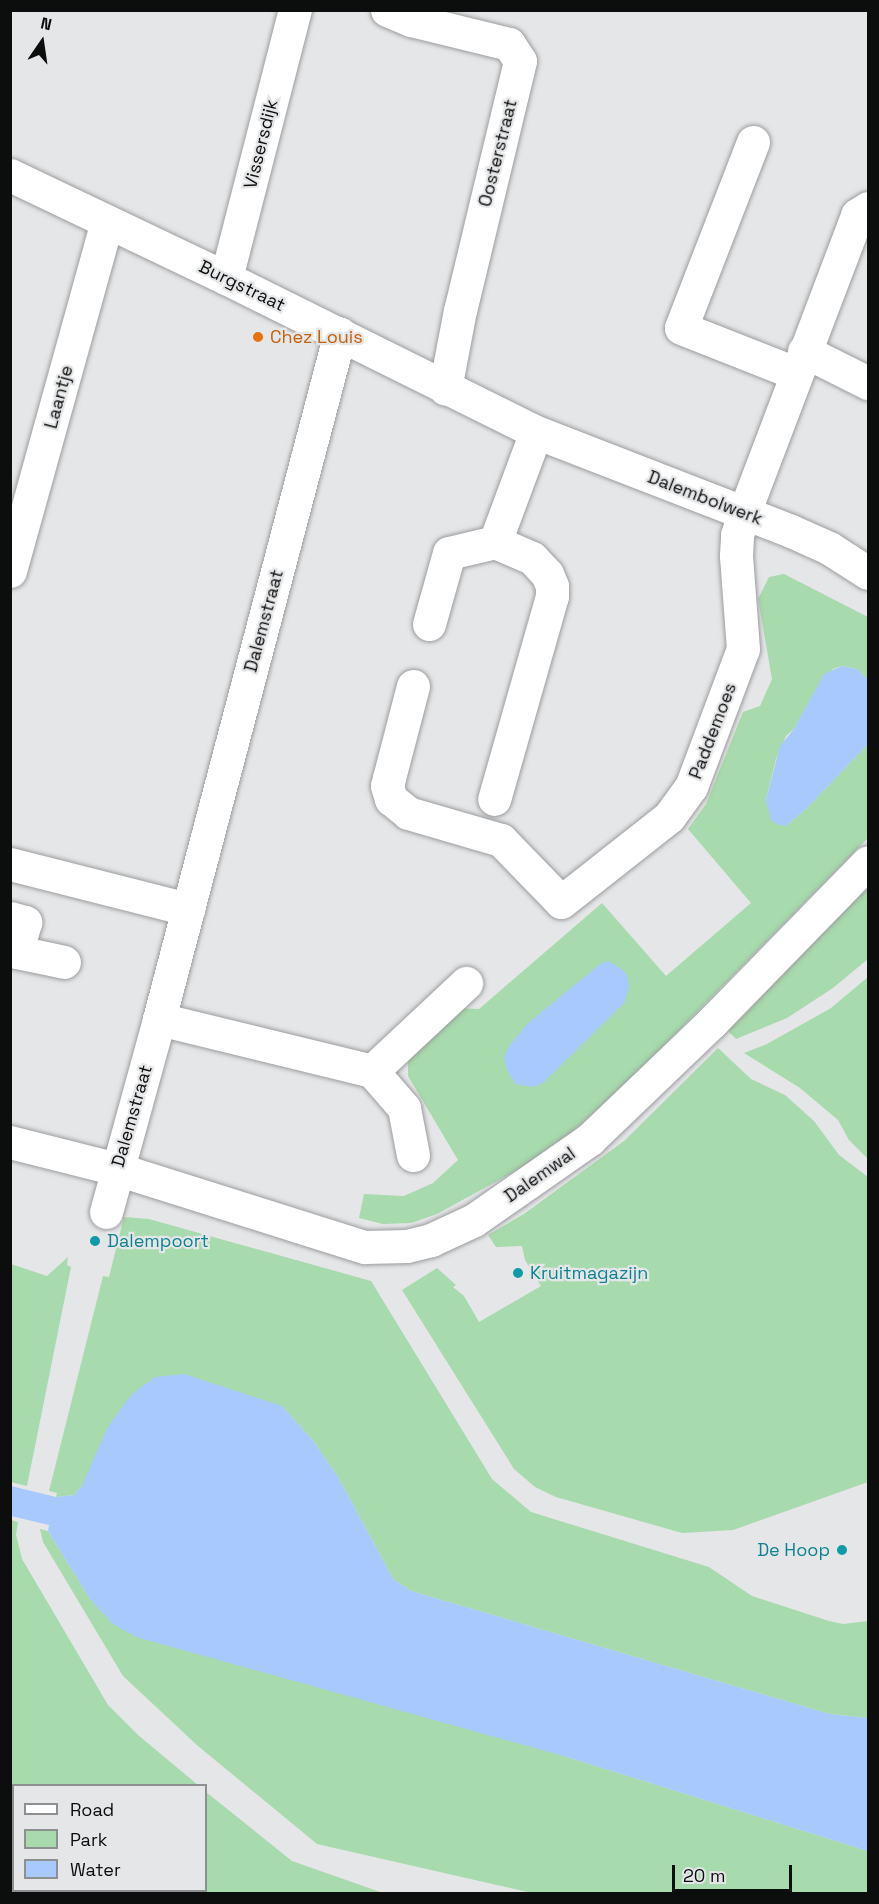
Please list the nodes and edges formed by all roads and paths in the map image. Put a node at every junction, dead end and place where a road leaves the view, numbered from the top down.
1 (295, 10) edge
2 (387, 10) edge
3 (753, 142) dead end
4 (10, 175) edge
5 (868, 208) edge
6 (106, 222) junction
7 (226, 278) junction
8 (340, 333) junction
9 (799, 362) junction
10 (868, 383) edge
11 (445, 389) junction
12 (536, 432) junction
13 (744, 513) junction
14 (495, 542) junction
15 (10, 571) edge
16 (868, 573) edge
17 (429, 624) dead end
18 (413, 686) dead end
19 (494, 799) dead end
20 (868, 862) edge
21 (10, 864) edge
22 (188, 909) junction
23 (10, 918) edge
24 (64, 962) dead end
25 (466, 982) dead end
26 (159, 1019) junction
27 (372, 1071) junction
28 (10, 1142) edge
29 (413, 1155) dead end
30 (117, 1169) junction
31 (106, 1212) dead end

1 - 7 street, Vissersdijk
2 - 11 street, Oosterstraat
3 - 9 street
4 - 6 street, Burgstraat
5 - 9 street, Paddemoes
6 - 7 street, Burgstraat
6 - 15 street, Laantje
7 - 8 street, Burgstraat
8 - 11 street, Burgstraat
8 - 22 street, Dalemstraat
9 - 10 street
9 - 13 street, Paddemoes
11 - 12 street, Burgstraat
12 - 13 street, Dalembolwerk
12 - 14 street
13 - 16 street, Dalembolwerk
13 - 18 street, Paddemoes
14 - 17 street
14 - 19 street
20 - 30 street, Dalemwal
21 - 22 street
22 - 26 street, Dalemstraat
23 - 24 street
25 - 27 street
26 - 27 street
26 - 30 street, Dalemstraat
27 - 29 street
28 - 30 street, Dalemwal
30 - 31 street, Dalemstraat

